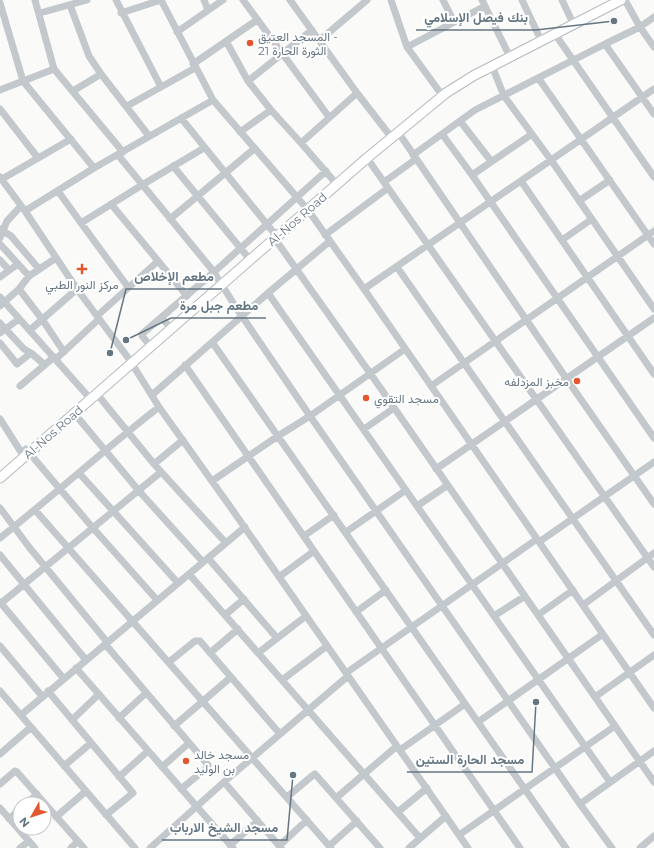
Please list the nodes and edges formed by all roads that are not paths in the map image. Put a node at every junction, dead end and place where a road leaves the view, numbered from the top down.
1 (35, 0) edge
2 (87, 0) edge
3 (116, 0) edge
4 (161, 0) edge
5 (204, 0) edge
6 (223, 0) edge
7 (243, 0) edge
8 (290, 0) edge
9 (367, 0) edge
10 (392, 0) edge
11 (443, 0) edge
12 (522, 0) edge
13 (562, 0) edge
14 (625, 0) edge
15 (614, 1) edge
16 (484, 3) edge
17 (70, 5) junction
18 (1, 7) edge
19 (208, 10) junction
20 (40, 13) junction
21 (121, 13) junction
22 (654, 17) edge
23 (572, 19) junction
24 (257, 20) junction
25 (454, 22) junction
26 (640, 27) junction
27 (312, 30) junction
28 (177, 32) junction
29 (555, 34) junction
30 (539, 36) junction
31 (320, 40) junction
32 (226, 41) junction
33 (605, 44) junction
34 (407, 47) junction
35 (654, 47) edge
36 (283, 53) junction
37 (508, 53) junction
38 (573, 61) junction
39 (194, 66) junction
40 (492, 66) junction
41 (54, 68) junction
42 (101, 74) junction
43 (539, 79) junction
44 (23, 81) junction
45 (248, 81) junction
46 (161, 87) junction
47 (654, 89) edge
48 (0, 90) edge
49 (73, 91) junction
50 (439, 91) junction
51 (357, 93) junction
52 (504, 96) junction
53 (643, 97) junction
54 (213, 100) junction
55 (127, 106) junction
56 (0, 109) edge
57 (271, 110) junction
58 (654, 114) edge
59 (330, 117) junction
60 (181, 118) junction
61 (613, 118) junction
62 (460, 121) junction
63 (240, 132) junction
64 (398, 132) junction
65 (388, 133) junction
66 (442, 134) junction
67 (532, 134) junction
68 (150, 136) junction
69 (71, 139) junction
70 (582, 139) junction
71 (301, 142) junction
72 (204, 148) junction
73 (254, 148) junction
74 (121, 154) junction
75 (415, 157) junction
76 (38, 158) junction
77 (367, 158) junction
78 (551, 160) junction
79 (491, 161) junction
80 (173, 166) junction
81 (94, 168) junction
82 (326, 171) junction
83 (225, 173) junction
84 (472, 175) junction
85 (654, 177) edge
86 (1, 178) edge
87 (333, 180) junction
88 (610, 180) junction
89 (521, 181) junction
90 (142, 184) junction
91 (386, 185) junction
92 (58, 191) junction
93 (198, 196) junction
94 (296, 197) junction
95 (579, 201) junction
96 (490, 202) junction
97 (111, 204) junction
98 (23, 208) junction
99 (306, 208) junction
100 (170, 219) junction
101 (592, 219) junction
102 (81, 223) junction
103 (460, 223) junction
104 (267, 224) junction
105 (1, 230) edge
106 (651, 233) edge
107 (325, 235) junction
108 (274, 236) junction
109 (0, 238) edge
110 (562, 240) junction
111 (330, 241) junction
112 (0, 244) edge
113 (654, 244) edge
114 (428, 245) junction
115 (240, 248) junction
116 (247, 256) junction
117 (617, 256) junction
118 (56, 258) junction
119 (0, 260) edge
120 (158, 261) junction
121 (18, 264) junction
122 (397, 267) junction
123 (39, 269) junction
124 (296, 269) junction
125 (9, 270) junction
126 (214, 272) junction
127 (29, 276) junction
128 (0, 277) edge
129 (587, 277) junction
130 (221, 283) junction
131 (128, 287) junction
132 (20, 289) junction
133 (78, 289) junction
134 (364, 290) junction
135 (268, 292) junction
136 (187, 296) junction
137 (557, 298) junction
138 (1, 302) edge
139 (654, 309) edge
140 (242, 316) junction
141 (98, 318) junction
142 (162, 318) junction
143 (654, 318) edge
144 (19, 319) junction
145 (42, 319) junction
146 (526, 319) junction
147 (168, 325) junction
148 (2, 328) edge
149 (30, 330) junction
150 (627, 336) junction
151 (496, 340) junction
152 (16, 341) junction
153 (212, 342) junction
154 (0, 343) edge
155 (148, 343) junction
156 (405, 349) junction
157 (6, 350) junction
158 (64, 352) junction
159 (32, 353) junction
160 (55, 358) junction
161 (597, 358) junction
162 (130, 362) junction
163 (464, 363) junction
164 (45, 365) junction
165 (185, 365) junction
166 (370, 373) junction
167 (654, 374) edge
168 (566, 378) junction
169 (20, 386) dead end
170 (431, 386) junction
171 (92, 395) junction
172 (152, 395) junction
173 (340, 395) junction
174 (536, 400) junction
175 (159, 407) junction
176 (394, 408) junction
177 (74, 413) junction
178 (310, 416) junction
179 (0, 419) edge
180 (505, 421) junction
181 (364, 429) junction
182 (127, 432) junction
183 (278, 436) junction
184 (654, 438) edge
185 (183, 440) junction
186 (471, 444) junction
187 (25, 451) junction
188 (104, 451) junction
189 (248, 456) junction
190 (654, 462) edge
191 (154, 464) junction
192 (436, 469) junction
193 (0, 471) edge
194 (161, 472) junction
195 (79, 473) junction
196 (634, 476) junction
197 (0, 478) edge
198 (212, 481) junction
199 (448, 485) junction
200 (60, 489) junction
201 (406, 490) junction
202 (138, 491) junction
203 (604, 497) junction
204 (654, 504) edge
205 (417, 506) junction
206 (0, 508) edge
207 (35, 510) junction
208 (376, 510) junction
209 (114, 511) junction
210 (334, 515) junction
211 (573, 519) junction
212 (14, 527) junction
213 (93, 528) junction
214 (245, 528) junction
215 (346, 532) junction
216 (304, 536) junction
217 (0, 538) edge
218 (538, 541) junction
219 (226, 543) junction
220 (69, 548) junction
221 (314, 551) junction
222 (654, 553) edge
223 (0, 555) edge
224 (647, 557) junction
225 (205, 560) junction
226 (502, 563) junction
227 (46, 567) junction
228 (654, 567) edge
229 (189, 574) junction
230 (279, 577) junction
231 (616, 580) junction
232 (178, 583) junction
233 (24, 584) junction
234 (472, 584) junction
235 (386, 590) junction
236 (573, 590) junction
237 (525, 596) junction
238 (244, 599) junction
239 (157, 600) junction
240 (0, 603) edge
241 (442, 605) junction
242 (583, 605) junction
243 (356, 612) junction
244 (225, 615) junction
245 (538, 615) junction
246 (306, 616) junction
247 (494, 616) junction
248 (133, 620) junction
249 (411, 626) junction
250 (238, 629) junction
251 (602, 634) junction
252 (654, 635) edge
253 (277, 638) junction
254 (106, 643) junction
255 (0, 646) edge
256 (327, 646) junction
257 (381, 647) junction
258 (210, 653) junction
259 (258, 653) junction
260 (654, 655) edge
261 (568, 658) junction
262 (86, 660) junction
263 (169, 662) junction
264 (76, 668) junction
265 (630, 673) junction
266 (347, 674) junction
267 (231, 677) junction
268 (64, 679) junction
269 (538, 679) junction
270 (282, 680) junction
271 (0, 691) edge
272 (146, 693) junction
273 (45, 694) junction
274 (99, 694) junction
275 (595, 697) junction
276 (508, 701) junction
277 (203, 702) junction
278 (465, 704) junction
279 (654, 708) edge
280 (309, 710) junction
281 (21, 715) junction
282 (119, 718) junction
283 (72, 720) junction
284 (478, 722) junction
285 (435, 725) junction
286 (174, 726) junction
287 (615, 726) junction
288 (31, 727) junction
289 (280, 734) junction
290 (91, 743) junction
291 (189, 743) junction
292 (585, 747) junction
293 (398, 748) junction
294 (148, 751) junction
295 (654, 751) edge
296 (0, 753) edge
297 (252, 758) junction
298 (639, 761) junction
299 (64, 766) junction
300 (162, 767) junction
301 (555, 768) junction
302 (364, 774) junction
303 (119, 777) junction
304 (224, 782) junction
305 (610, 782) junction
306 (654, 782) edge
307 (0, 784) edge
308 (427, 788) junction
309 (181, 789) junction
310 (525, 789) junction
311 (86, 791) junction
312 (37, 794) joint
313 (287, 797) junction
314 (336, 798) junction
315 (580, 804) junction
316 (197, 807) junction
317 (0, 808) edge
318 (494, 811) junction
319 (398, 812) junction
320 (106, 815) junction
321 (12, 816) edge
322 (446, 816) junction
323 (56, 817) junction
324 (9, 819) junction
325 (307, 820) junction
326 (258, 821) junction
327 (357, 821) junction
328 (459, 835) junction
329 (654, 836) edge
330 (420, 838) junction
331 (29, 841) junction
332 (78, 841) junction
333 (232, 847) edge
334 (280, 847) edge
335 (330, 847) edge
336 (466, 847) edge
337 (20, 848) edge
338 (35, 848) edge
339 (71, 848) edge
340 (84, 848) edge
341 (135, 848) edge
342 (150, 848) edge
343 (380, 848) edge
344 (409, 848) edge
345 (520, 848) edge
346 (566, 848) edge
347 (612, 848) edge
348 (640, 848) edge

1 - 20 street
2 - 17 street
3 - 21 street
4 - 21 street
4 - 28 street
5 - 19 street
6 - 19 street
7 - 24 street
8 - 27 street
9 - 31 street
10 - 34 street
11 - 25 street
12 - 30 street
13 - 23 street
14 - 26 street
15 - 23 main road, Al-Nos Road
15 - 29 main road, Al-Nos Road
16 - 25 street
16 - 37 street
17 - 20 street
17 - 42 street
18 - 44 street
19 - 28 street
20 - 41 street
21 - 46 street
22 - 26 street
23 - 30 main road, Al-Nos Road
24 - 32 street
24 - 36 street
25 - 34 street
26 - 33 street
26 - 35 street
27 - 31 street
27 - 36 street
28 - 39 street
29 - 38 street
29 - 40 main road, Al-Nos Road
30 - 37 main road, Al-Nos Road
31 - 51 street
32 - 39 street
32 - 45 street
33 - 38 street
33 - 53 street
34 - 50 street
36 - 45 street
36 - 59 street
37 - 50 main road, Al-Nos Road
38 - 43 street
38 - 61 street
39 - 46 street
39 - 54 street
40 - 52 street
40 - 64 main road, Al-Nos Road
41 - 44 street
41 - 49 street
42 - 49 street
42 - 55 street
43 - 52 street
43 - 70 street
44 - 48 street
44 - 69 street
45 - 57 street
46 - 55 street
47 - 53 street
49 - 74 street
50 - 65 main road, Al-Nos Road
51 - 59 street
51 - 65 street
52 - 62 street
52 - 67 street
53 - 58 street
53 - 61 street
54 - 60 street
54 - 63 street
55 - 68 street
56 - 76 street
57 - 63 street
57 - 71 street
59 - 71 street
60 - 68 street
60 - 72 street
61 - 70 street
61 - 85 street
62 - 66 street
62 - 79 street
63 - 73 street
64 - 75 street
64 - 77 main road, Al-Nos Road
65 - 87 main road, Al-Nos Road
66 - 75 street
66 - 84 street
67 - 78 street
67 - 79 street
68 - 74 street
69 - 76 street
69 - 81 street
70 - 78 street
70 - 88 street
71 - 82 street
72 - 80 street
72 - 83 street
73 - 83 street
73 - 94 street
74 - 81 street
74 - 90 street
75 - 91 street
75 - 103 street
76 - 86 street
77 - 91 street
77 - 99 main road, Al-Nos Road
78 - 89 street
78 - 95 street
79 - 84 street
80 - 90 street
80 - 93 street
81 - 92 street
82 - 87 street
82 - 94 street
83 - 93 street
83 - 104 street
84 - 96 street
86 - 98 street
87 - 99 main road, Al-Nos Road
88 - 95 street
88 - 106 street
89 - 96 street
89 - 110 street
90 - 97 street
90 - 100 street
91 - 107 street
91 - 114 street
92 - 98 street
92 - 102 street
93 - 100 street
93 - 115 street
94 - 99 street
94 - 104 street
95 - 101 street
96 - 103 street
96 - 137 street
97 - 102 street
97 - 120 street
98 - 105 street
98 - 118 street
99 - 107 street
99 - 108 main road, Al-Nos Road
100 - 126 street
101 - 110 street
101 - 117 street
102 - 131 street
103 - 114 street
103 - 146 street
104 - 108 street
104 - 115 street
105 - 109 street
105 - 123 street
106 - 113 street
106 - 117 street
107 - 111 street
108 - 116 main road, Al-Nos Road
108 - 124 street
108 - 130 main road, Al-Nos Road
110 - 129 street
111 - 124 street
111 - 134 street
112 - 121 street
114 - 122 street
114 - 151 street
115 - 116 street
115 - 126 street
116 - 130 main road, Al-Nos Road
117 - 129 street
117 - 139 street
118 - 123 street
118 - 133 street
119 - 125 street
120 - 131 street
120 - 136 street
121 - 125 street
121 - 127 street
122 - 134 street
122 - 163 street
123 - 127 street
124 - 135 street
124 - 166 street
125 - 128 street
126 - 130 street
126 - 136 street
127 - 132 street
129 - 137 street
129 - 150 street
130 - 140 street
130 - 147 main road, Al-Nos Road
130 - 162 main road, Al-Nos Road
131 - 141 street
132 - 138 street
132 - 145 street
133 - 141 street
133 - 145 street
134 - 156 street
135 - 140 street
135 - 173 street
136 - 142 street
137 - 146 street
137 - 161 street
138 - 144 street
140 - 153 street
140 - 178 street
141 - 158 street
141 - 162 street
142 - 147 street
142 - 155 street
143 - 150 street
144 - 148 street
144 - 149 street
145 - 149 street
145 - 158 street
146 - 151 street
146 - 168 street
147 - 155 main road, Al-Nos Road
148 - 152 street
149 - 160 street
150 - 161 street
150 - 167 street
151 - 163 street
151 - 174 street
152 - 157 street
152 - 159 street
153 - 165 street
153 - 183 street
154 - 157 street
155 - 162 main road, Al-Nos Road
156 - 166 street
156 - 170 street
157 - 159 street
158 - 160 street
159 - 164 street
160 - 164 street
160 - 171 street
161 - 168 street
161 - 184 street
162 - 171 main road, Al-Nos Road
162 - 172 street
163 - 170 street
163 - 180 street
164 - 169 street
165 - 172 street
165 - 189 street
166 - 173 street
166 - 176 street
168 - 174 street
168 - 196 street
170 - 186 street
171 - 177 main road, Al-Nos Road
171 - 182 street
171 - 187 main road, Al-Nos Road
172 - 175 street
173 - 178 street
173 - 181 street
174 - 180 street
174 - 203 street
175 - 182 street
175 - 185 street
176 - 181 street
176 - 192 street
177 - 187 main road, Al-Nos Road
177 - 188 street
178 - 183 street
178 - 208 street
179 - 187 street
180 - 186 street
180 - 211 street
181 - 201 street
182 - 188 street
182 - 191 street
183 - 189 street
183 - 210 street
185 - 191 street
185 - 198 street
186 - 192 street
186 - 218 street
187 - 193 main road, Al-Nos Road
187 - 197 main road, Al-Nos Road
187 - 200 street
188 - 195 street
188 - 202 street
189 - 198 street
189 - 216 street
190 - 196 street
191 - 194 street
192 - 199 street
194 - 202 street
194 - 219 street
195 - 200 street
195 - 209 street
196 - 203 street
196 - 204 street
198 - 214 street
199 - 205 street
199 - 226 street
200 - 207 street
200 - 213 street
201 - 205 street
201 - 208 street
202 - 209 street
202 - 225 street
203 - 211 street
203 - 224 street
205 - 234 street
206 - 212 street
207 - 212 street
207 - 220 street
208 - 215 street
208 - 241 street
209 - 213 street
209 - 232 street
210 - 215 street
210 - 216 street
211 - 218 street
211 - 231 street
212 - 217 street
212 - 227 street
213 - 220 street
213 - 239 street
214 - 219 street
214 - 230 street
215 - 235 street
216 - 221 street
218 - 226 street
218 - 236 street
219 - 225 street
220 - 227 street
220 - 248 street
221 - 230 street
221 - 243 street
222 - 224 street
223 - 233 street
224 - 228 street
224 - 231 street
225 - 229 street
225 - 238 street
226 - 234 street
226 - 237 street
227 - 233 street
227 - 254 street
229 - 232 street
229 - 244 street
230 - 246 street
231 - 242 street
231 - 252 street
232 - 239 street
233 - 240 street
233 - 262 street
234 - 241 street
234 - 247 street
235 - 243 street
235 - 249 street
236 - 242 street
236 - 245 street
237 - 245 street
237 - 247 street
238 - 244 street
238 - 253 street
239 - 248 street
240 - 268 street
241 - 249 street
241 - 276 street
242 - 251 street
243 - 257 street
244 - 250 street
245 - 261 street
246 - 253 street
246 - 256 street
247 - 269 street
248 - 254 street
248 - 263 street
249 - 257 street
249 - 278 street
250 - 258 street
250 - 259 street
251 - 261 street
251 - 265 street
253 - 259 street
254 - 262 street
254 - 272 street
255 - 273 street
256 - 266 street
256 - 270 street
257 - 266 street
257 - 285 street
258 - 263 street
258 - 267 street
259 - 270 street
260 - 265 street
261 - 269 street
261 - 275 street
262 - 264 street
263 - 277 street
264 - 268 street
264 - 274 street
265 - 275 street
265 - 279 street
266 - 280 street
266 - 293 street
267 - 277 street
267 - 289 street
268 - 273 street
269 - 276 street
269 - 292 street
270 - 280 street
271 - 281 street
272 - 282 street
272 - 286 street
273 - 281 street
273 - 283 street
274 - 282 street
274 - 283 street
275 - 287 street
276 - 284 street
276 - 301 street
277 - 286 street
277 - 297 street
278 - 284 street
278 - 285 street
280 - 289 street
280 - 302 street
281 - 288 street
282 - 294 street
283 - 290 street
284 - 310 street
285 - 293 street
285 - 318 street
286 - 291 street
287 - 292 street
287 - 298 street
288 - 296 street
288 - 299 street
289 - 297 street
290 - 299 street
290 - 303 street
291 - 300 street
291 - 309 street
292 - 301 street
292 - 305 street
293 - 302 street
293 - 308 street
294 - 300 street
294 - 303 street
295 - 298 street
297 - 304 street
297 - 313 street
298 - 305 street
298 - 306 street
299 - 311 street
300 - 309 street
301 - 310 street
301 - 315 street
302 - 314 street
302 - 319 street
303 - 320 street
304 - 316 street
304 - 326 street
305 - 315 street
307 - 312 street
308 - 319 street
308 - 322 street
309 - 316 street
310 - 318 street
310 - 346 street
311 - 320 street
311 - 323 street
312 - 323 street
313 - 314 street
313 - 325 street
314 - 327 street
315 - 347 street
316 - 333 street
316 - 342 street
317 - 324 street
318 - 328 street
318 - 345 street
319 - 330 street
320 - 341 street
321 - 324 street
322 - 328 street
322 - 330 street
323 - 332 street
324 - 331 street
325 - 334 street
325 - 335 street
326 - 333 street
326 - 334 street
327 - 335 street
327 - 343 street
328 - 336 street
329 - 348 street
330 - 344 street
331 - 337 street
331 - 338 street
332 - 339 street
332 - 340 street

